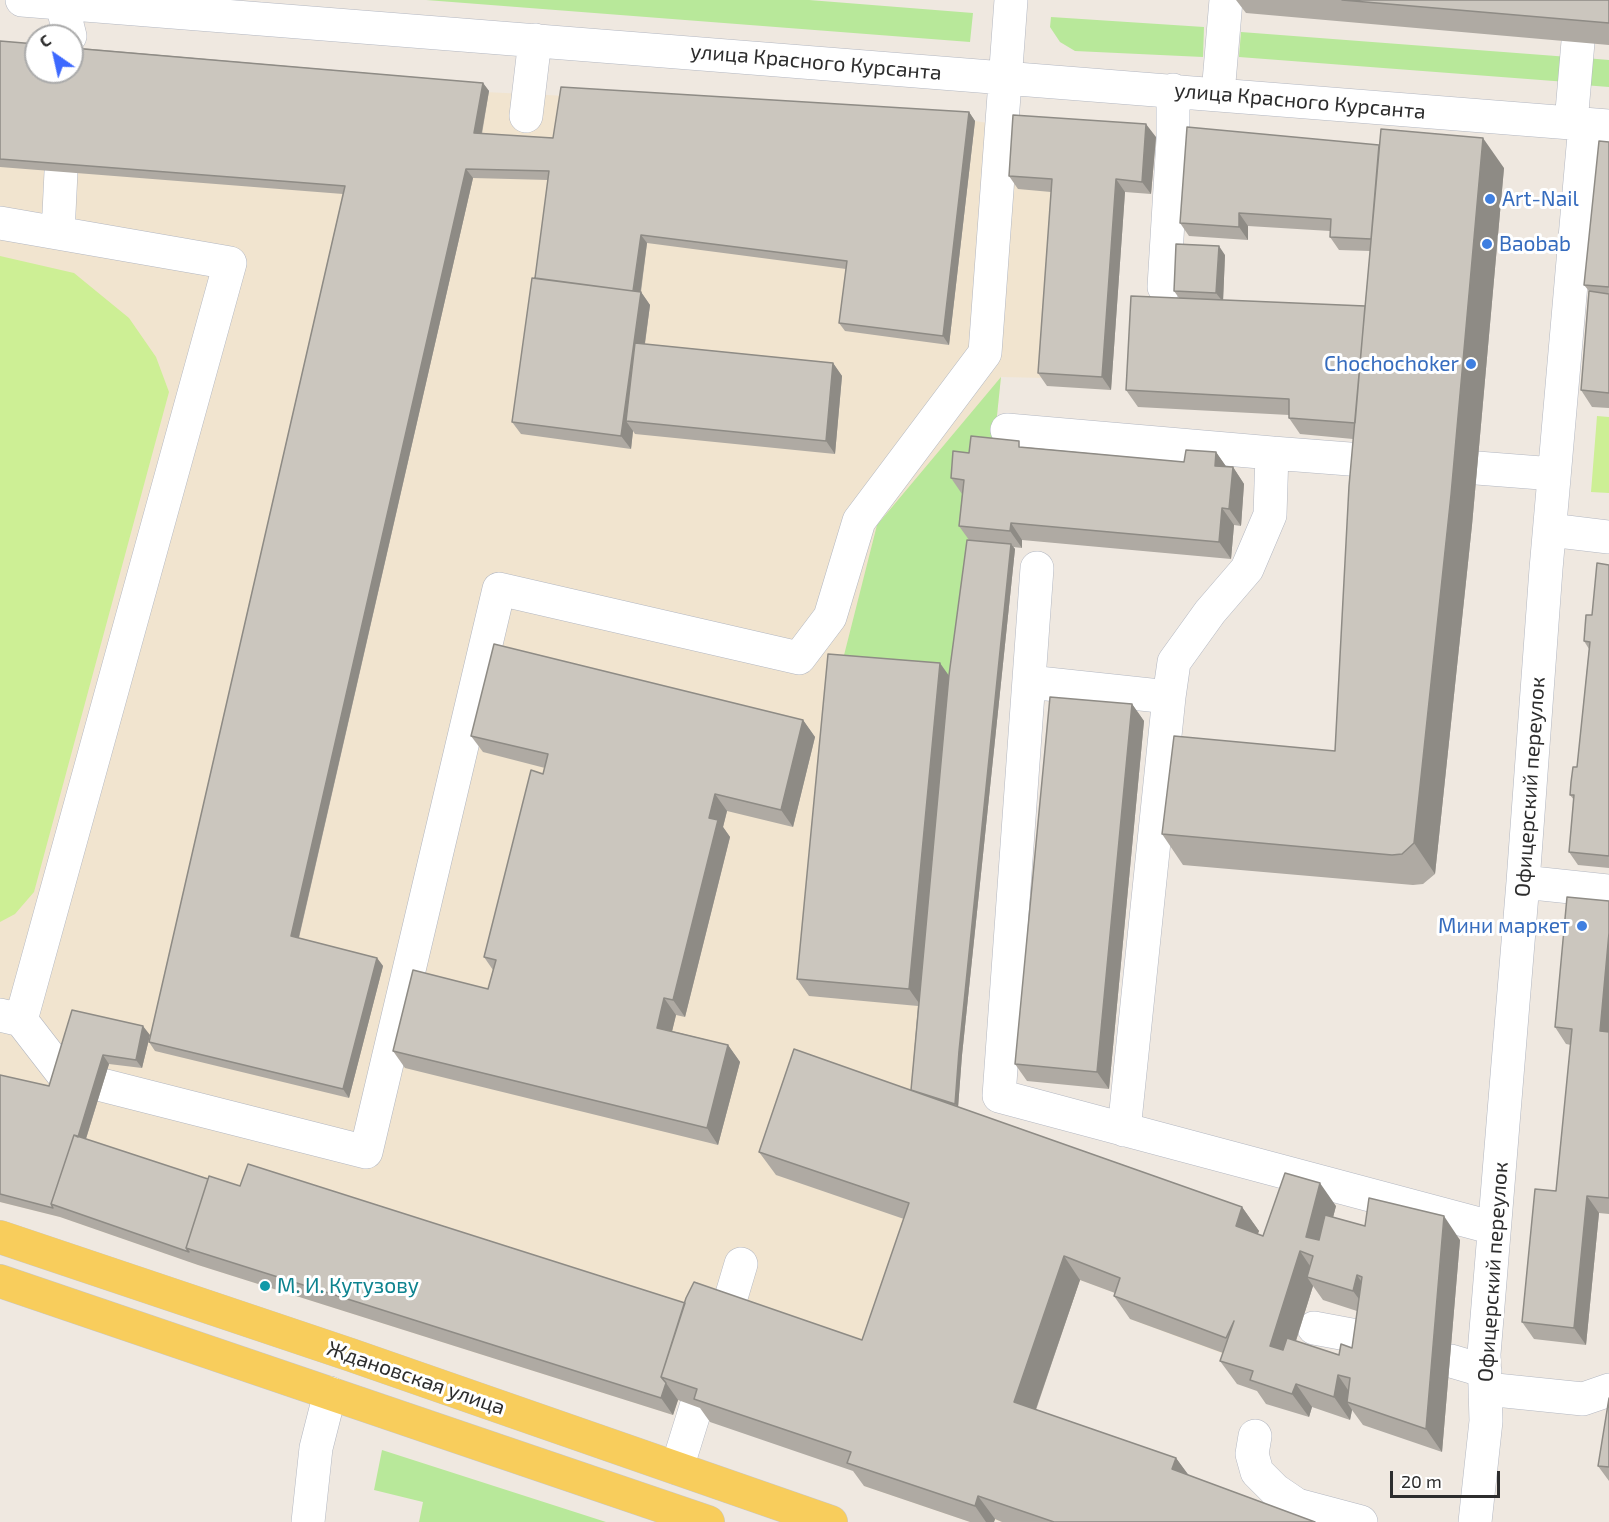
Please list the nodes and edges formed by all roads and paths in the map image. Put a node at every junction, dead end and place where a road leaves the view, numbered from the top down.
1 (22, 0) edge
2 (1011, 0) edge
3 (1226, 0) edge
4 (61, 2) edge
5 (67, 24) edge
6 (535, 40) junction
7 (1578, 42) edge
8 (1005, 77) junction
9 (1173, 90) junction
10 (1218, 94) junction
11 (526, 116) dead end
12 (1588, 124) edge
13 (61, 172) edge
14 (1576, 219) junction
15 (1609, 222) edge
16 (0, 223) edge
17 (58, 233) junction
18 (1164, 287) dead end
19 (1007, 430) dead end
20 (1272, 453) junction
21 (1372, 454) edge
22 (1477, 468) dead end
23 (1554, 474) junction
24 (1550, 530) junction
25 (1609, 537) edge
26 (1038, 568) dead end
27 (1029, 682) junction
28 (1169, 697) junction
29 (1523, 882) junction
30 (1609, 891) edge
31 (10, 1018) edge
32 (62, 1073) edge
33 (102, 1086) dead end
34 (1124, 1130) junction
35 (1494, 1228) junction
36 (0, 1237) edge
37 (741, 1264) dead end
38 (0, 1281) edge
39 (727, 1311) edge
40 (1314, 1328) dead end
41 (1373, 1339) edge
42 (1450, 1361) dead end
43 (1485, 1380) junction
44 (1609, 1390) edge
45 (330, 1393) junction
46 (696, 1407) edge
47 (1255, 1436) dead end
48 (676, 1468) junction
49 (308, 1522) edge
50 (708, 1522) edge
51 (831, 1522) edge
52 (1361, 1522) edge
53 (1475, 1522) edge

1 - 4 street, улица Красного Курсанта
2 - 8 street
3 - 10 street
4 - 5 street
4 - 6 street, улица Красного Курсанта
6 - 8 street, улица Красного Курсанта
6 - 11 street
7 - 12 street, Офицерский переулок
8 - 9 street, улица Красного Курсанта
8 - 33 street
9 - 10 street, улица Красного Курсанта
9 - 18 street
10 - 12 street, улица Красного Курсанта
12 - 14 street, Офицерский переулок
13 - 17 street
14 - 15 street
14 - 23 street, Офицерский переулок
16 - 17 street
17 - 31 street
19 - 20 street
20 - 21 street
20 - 28 street
22 - 23 street
23 - 24 street, Офицерский переулок
24 - 25 street
24 - 29 street, Офицерский переулок
26 - 27 street
27 - 28 street
27 - 34 street
28 - 34 street
29 - 30 street
29 - 35 street, Офицерский переулок
31 - 32 street
34 - 35 street
35 - 43 street, Офицерский переулок
36 - 48 main road, Ждановская улица
37 - 39 street
38 - 45 main road, Ждановская улица
40 - 41 street
42 - 43 street
43 - 44 street
43 - 53 street, Офицерский переулок
45 - 49 street
45 - 50 main road, Ждановская улица
46 - 48 street
47 - 52 street
48 - 51 main road, Ждановская улица

